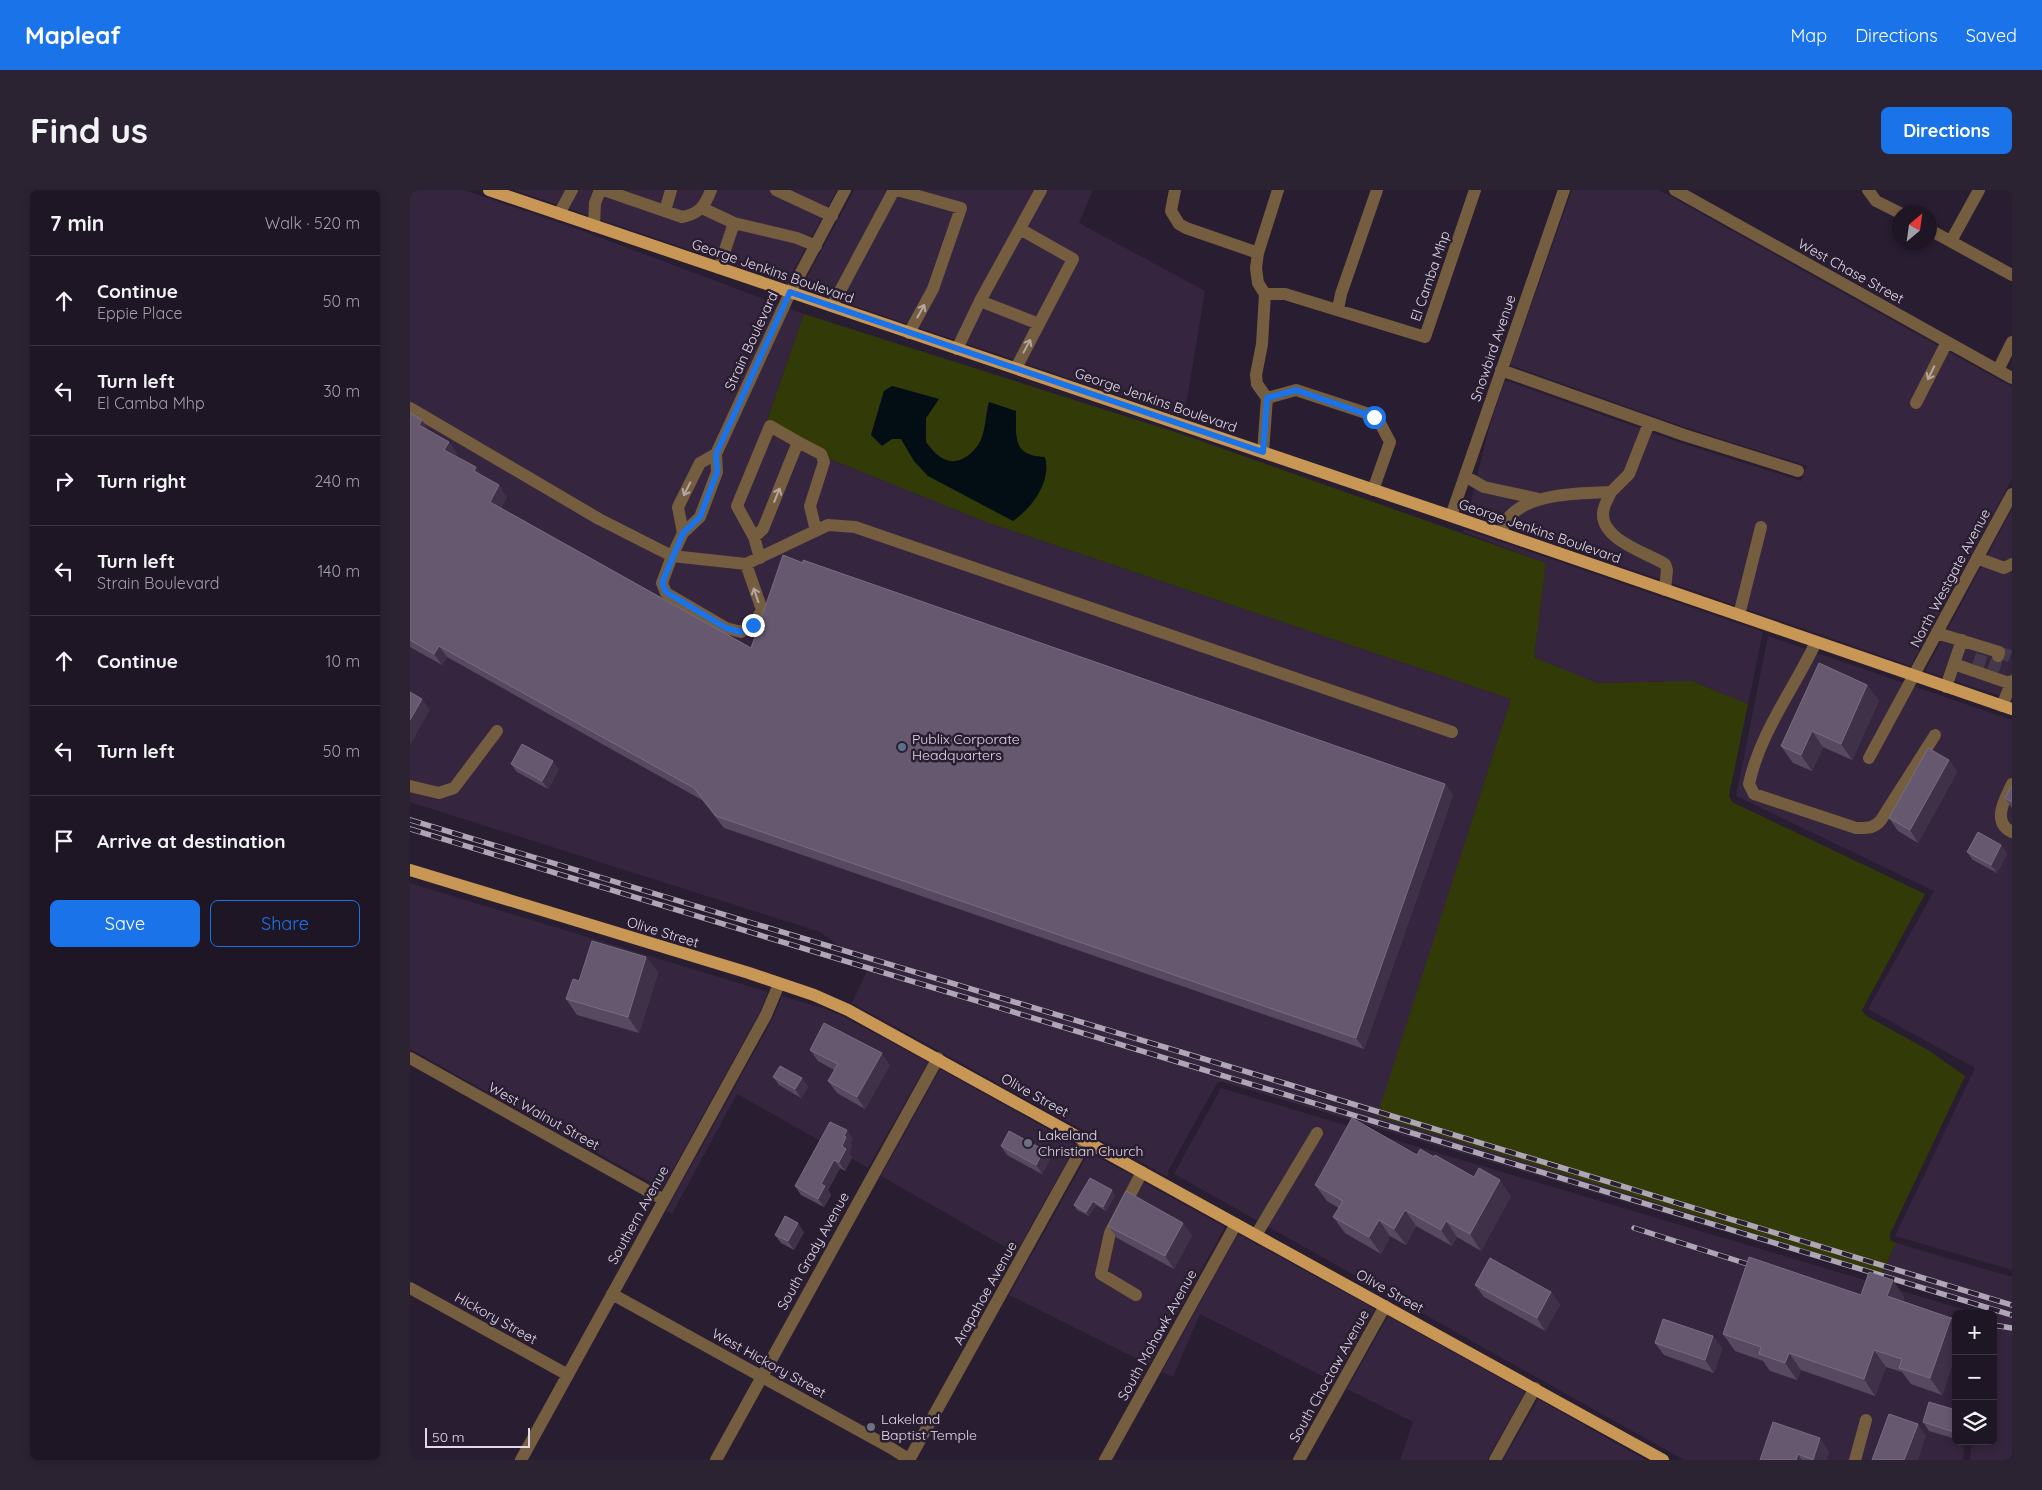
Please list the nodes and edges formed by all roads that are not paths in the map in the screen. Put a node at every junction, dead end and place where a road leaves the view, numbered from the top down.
1 (489, 190) edge
2 (572, 190) edge
3 (600, 190) edge
4 (604, 190) edge
5 (671, 190) edge
6 (711, 190) edge
7 (776, 190) edge
8 (845, 190) edge
9 (896, 190) edge
10 (1041, 190) edge
11 (1175, 190) edge
12 (1278, 190) edge
13 (1377, 190) edge
14 (1475, 190) edge
15 (1564, 190) edge
16 (1675, 190) edge
17 (1868, 190) edge
18 (1979, 190) edge
19 (636, 195) edge
20 (702, 208) junction
21 (1892, 209) edge
22 (665, 211) junction
23 (558, 214) junction
24 (832, 216) junction
25 (734, 223) junction
26 (594, 226) junction
27 (1020, 229) junction
28 (1937, 234) edge
29 (1951, 241) junction
30 (816, 246) junction
31 (1258, 253) junction
32 (718, 268) junction
33 (2012, 275) edge
34 (790, 292) junction
35 (1265, 294) junction
36 (980, 300) junction
37 (832, 306) junction
38 (1338, 309) junction
39 (1039, 324) junction
40 (909, 332) junction
41 (1947, 342) junction
42 (2012, 342) edge
43 (957, 349) junction
44 (1016, 368) junction
45 (1501, 370) junction
46 (1998, 370) junction
47 (2012, 378) edge
48 (1267, 398) junction
49 (1916, 404) dead end
50 (410, 408) edge
51 (1649, 423) junction
52 (798, 442) junction
53 (1263, 452) junction
54 (716, 454) junction
55 (1798, 471) dead end
56 (1465, 476) junction
57 (1373, 490) junction
58 (1611, 492) junction
59 (2012, 494) edge
60 (1541, 500) junction
61 (1451, 516) junction
62 (1760, 527) dead end
63 (816, 531) junction
64 (683, 533) junction
65 (1500, 533) junction
66 (754, 537) junction
67 (672, 556) junction
68 (760, 558) junction
69 (1977, 558) junction
70 (746, 564) junction
71 (2012, 564) edge
72 (1665, 590) junction
73 (1739, 615) junction
74 (1937, 633) junction
75 (1962, 640) junction
76 (1816, 642) junction
77 (1998, 656) tunnel mouth
78 (1954, 664) junction
79 (1914, 676) junction
80 (2012, 683) edge
81 (1946, 686) junction
82 (2007, 707) edge
83 (496, 731) dead end
84 (1452, 732) dead end
85 (1935, 735) dead end
86 (1869, 758) dead end
87 (2012, 784) edge
88 (410, 786) edge
89 (2012, 832) edge
90 (410, 870) edge
91 (779, 984) junction
92 (410, 1058) edge
93 (938, 1058) junction
94 (1317, 1133) dead end
95 (1086, 1141) junction
96 (1142, 1172) junction
97 (664, 1200) junction
98 (1236, 1224) junction
99 (1256, 1235) junction
100 (410, 1288) edge
101 (612, 1294) junction
102 (1136, 1295) dead end
103 (1385, 1306) junction
104 (568, 1375) junction
105 (761, 1375) junction
106 (1535, 1388) junction
107 (1866, 1420) dead end
108 (521, 1460) edge
109 (716, 1460) edge
110 (909, 1460) edge
111 (1105, 1460) edge
112 (1299, 1460) edge
113 (1495, 1460) edge
114 (1662, 1460) edge
115 (1855, 1460) edge

1 - 23 main road, George Jenkins Boulevard
2 - 23 street
3 - 26 street
4 - 19 street
5 - 22 street
6 - 20 street
7 - 24 street
8 - 24 street, Strain Boulevard
9 - 37 street
40 -> 9 street
10 - 27 street
11 - 31 street
12 - 31 street
13 - 38 street
14 - 38 street, El Camba Mhp
15 - 45 street, Snowbird Avenue
16 - 41 street, West Chase Street
17 - 21 street
18 - 29 street
19 - 22 street
20 - 22 street
20 - 25 street
23 - 26 main road, George Jenkins Boulevard
24 - 30 street, Strain Boulevard
25 - 30 street
25 - 32 street
26 - 32 main road, George Jenkins Boulevard
27 - 36 street
27 - 39 street
28 - 29 street
29 - 33 street
30 - 34 street, Strain Boulevard
31 - 35 street
32 - 34 main road, George Jenkins Boulevard
34 - 37 main road, George Jenkins Boulevard
34 - 54 street, Strain Boulevard
35 - 38 street
35 - 48 street
36 - 39 street
36 - 43 street
37 - 40 main road, George Jenkins Boulevard
44 -> 39 street
40 - 43 main road, George Jenkins Boulevard
41 - 46 street, West Chase Street
41 -> 49 street
42 - 46 street
43 - 44 main road, George Jenkins Boulevard
44 - 53 main road, George Jenkins Boulevard
45 - 51 street
45 - 56 street, Snowbird Avenue
46 - 47 street, West Chase Street
48 - 53 street
48 - 57 street
50 - 67 street
51 - 55 street
51 - 58 street
52 - 63 street
66 -> 52 street
52 - 66 street
53 - 57 main road, George Jenkins Boulevard
54 - 64 street, Strain Boulevard
54 -> 64 street, Strain Boulevard
56 - 60 street
56 - 61 street, Snowbird Avenue
57 - 61 main road, George Jenkins Boulevard
58 - 60 street
58 - 72 street
59 - 69 street, North Westgate Avenue
60 - 65 street
61 - 65 main road, George Jenkins Boulevard
62 - 73 street
63 - 68 street
63 - 84 street
64 - 67 street, Strain Boulevard
65 - 72 main road, George Jenkins Boulevard
66 - 68 street
67 - 70 street
67 -> 70 street, Strain Boulevard
68 - 70 street
69 - 71 street
69 - 74 street, North Westgate Avenue
72 - 73 main road, George Jenkins Boulevard
73 - 76 main road, George Jenkins Boulevard
74 - 75 street
74 - 79 street, North Westgate Avenue
75 - 77 street
75 - 78 street
76 - 79 main road, George Jenkins Boulevard
76 - 85 street
78 - 80 street
78 - 81 street
79 - 81 main road, George Jenkins Boulevard
79 - 86 street, North Westgate Avenue
80 - 82 street
81 - 82 main road, George Jenkins Boulevard
83 - 88 street
87 - 89 street
90 - 91 main road, Olive Street
91 - 93 main road, Olive Street
91 - 97 street, Southern Avenue
92 - 97 street, West Walnut Street
93 - 95 main road, Olive Street
93 - 105 street, South Grady Avenue
94 - 99 street
95 - 96 main road, Olive Street
95 - 110 street, Arapahoe Avenue
96 - 98 main road, Olive Street
96 - 102 street
97 - 101 street, Southern Avenue
98 - 99 main road, Olive Street
98 - 111 street, South Mohawk Avenue
99 - 103 main road, Olive Street
100 - 104 street, Hickory Street
101 - 104 street, Southern Avenue
101 - 105 street, West Hickory Street
103 - 106 main road, Olive Street
103 - 112 street, South Choctaw Avenue
104 - 108 street, Southern Avenue
105 - 109 street, South Grady Avenue
105 - 110 street, West Hickory Street
106 - 113 street
106 - 114 main road, Olive Street
107 - 115 street

